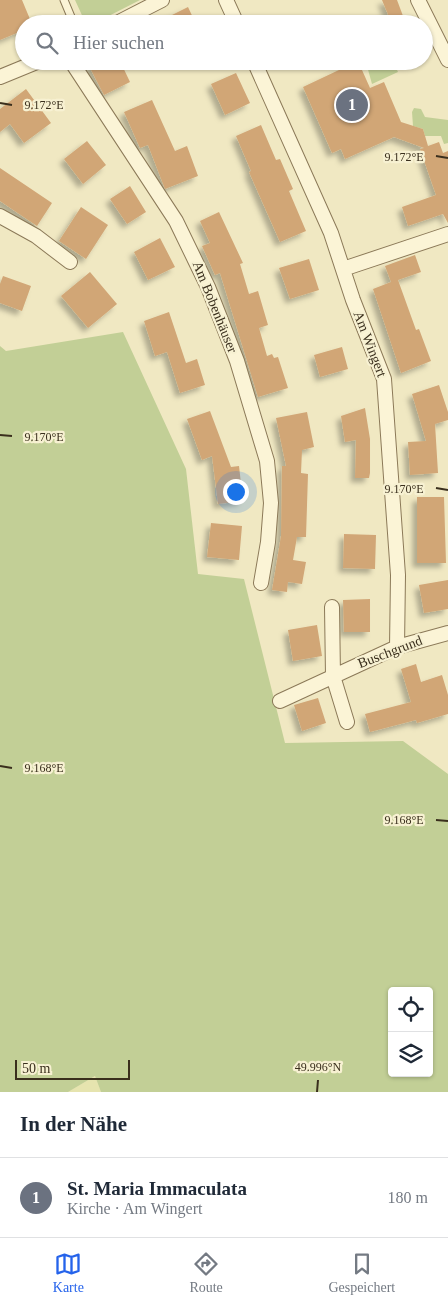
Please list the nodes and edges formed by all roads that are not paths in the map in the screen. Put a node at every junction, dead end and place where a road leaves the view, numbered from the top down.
1 (64, 0) edge
2 (162, 0) edge
3 (226, 0) edge
4 (418, 0) edge
5 (70, 15) edge
6 (133, 15) edge
7 (233, 15) edge
8 (426, 15) edge
9 (433, 30) edge
10 (448, 60) edge
11 (17, 70) edge
12 (77, 70) edge
13 (258, 70) edge
14 (0, 77) edge
15 (0, 216) edge
16 (448, 234) edge
17 (70, 262) dead end
18 (343, 269) junction
19 (261, 583) dead end
20 (332, 607) dead end
21 (448, 633) edge
22 (397, 647) junction
23 (333, 676) junction
24 (280, 701) dead end
25 (348, 722) dead end

1 - 5 lane
2 - 6 street
3 - 7 street
4 - 8 street
9 - 10 street
11 - 14 street
12 - 19 street, Am Bobenhäuser
13 - 18 street, Am Wingert
15 - 17 street
16 - 18 street
18 - 22 street, Am Wingert
20 - 23 street
21 - 22 street, Buschgrund
22 - 23 street, Buschgrund
23 - 24 street, Buschgrund
23 - 25 street

